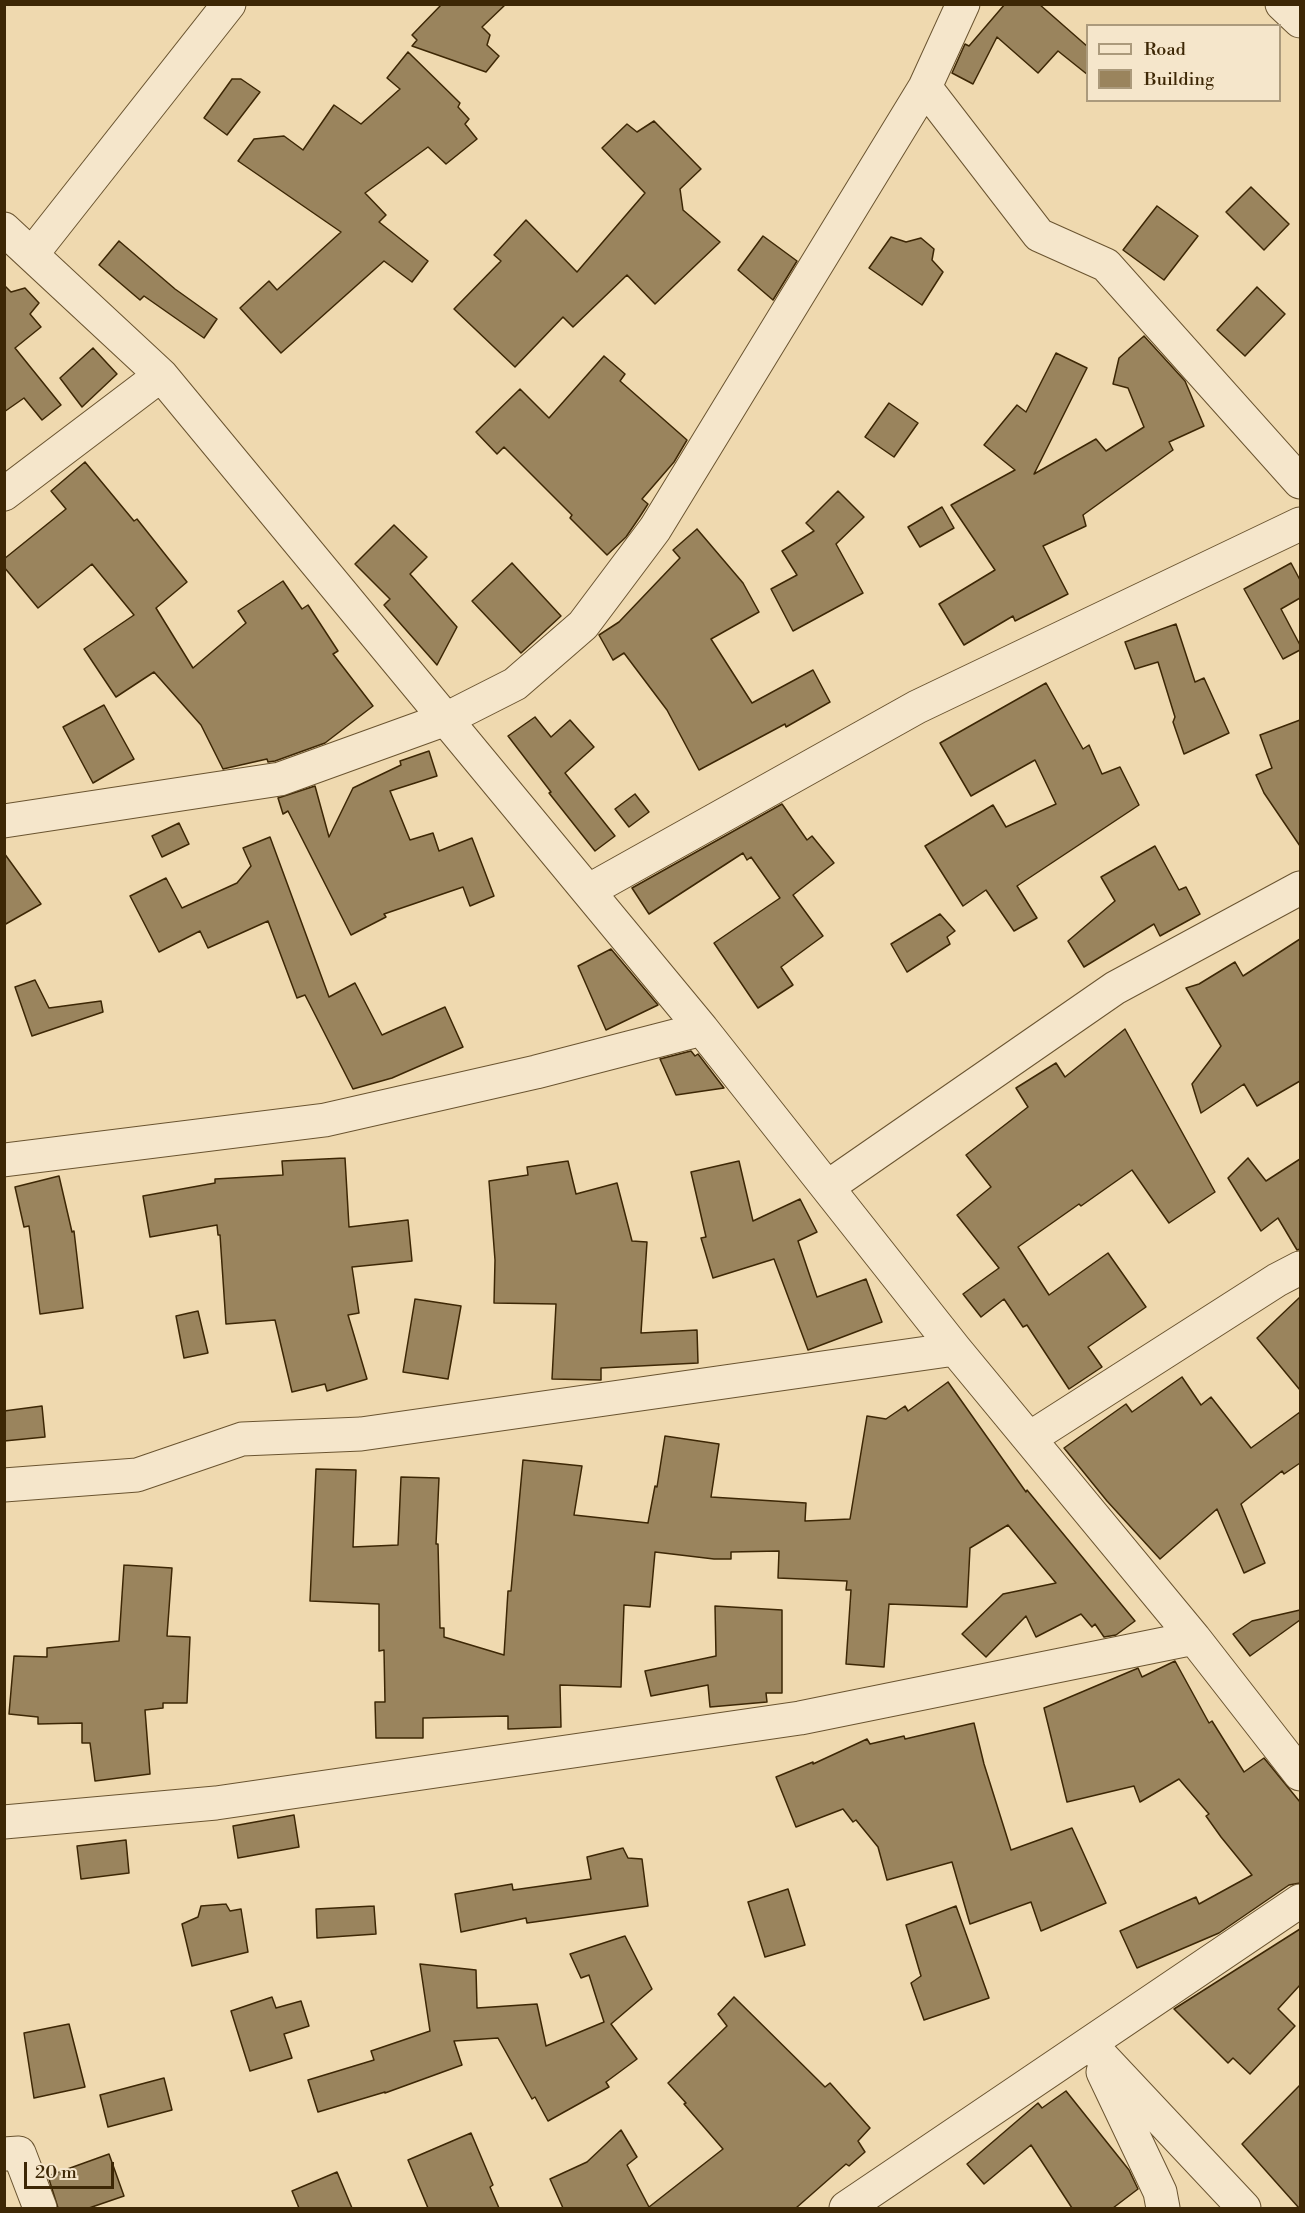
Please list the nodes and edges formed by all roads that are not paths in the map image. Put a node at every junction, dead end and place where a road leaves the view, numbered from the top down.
1 (229, 4) edge
2 (963, 4) edge
3 (1282, 4) edge
4 (1300, 21) edge
5 (925, 87) junction
6 (4, 228) edge
7 (32, 254) junction
8 (161, 375) junction
9 (1300, 482) edge
10 (4, 494) edge
11 (1300, 524) edge
12 (446, 719) junction
13 (4, 821) edge
14 (1300, 888) edge
15 (588, 891) junction
16 (702, 1029) junction
17 (4, 1160) edge
18 (829, 1186) junction
19 (1300, 1268) edge
20 (955, 1349) junction
21 (1030, 1438) junction
22 (4, 1485) edge
23 (1194, 1638) junction
24 (1300, 1774) edge
25 (4, 1822) edge
26 (1300, 1901) edge
27 (1090, 2044) junction
28 (4, 2154) edge
29 (40, 2208) edge
30 (846, 2208) edge
31 (1163, 2208) edge
32 (1244, 2208) edge

1 - 7 street
2 - 5 street
3 - 4 street
5 - 9 street
5 - 12 street
6 - 7 street
7 - 8 street
8 - 10 street
8 - 12 street
11 - 15 street
12 - 13 street
12 - 15 street
14 - 18 street
15 - 16 street
16 - 17 street
16 - 18 street
18 - 20 street
19 - 21 street
20 - 21 street
20 - 22 street
21 - 23 street
23 - 24 street
23 - 25 street
26 - 27 street
27 - 30 street
27 - 31 street
27 - 32 street
28 - 29 street

